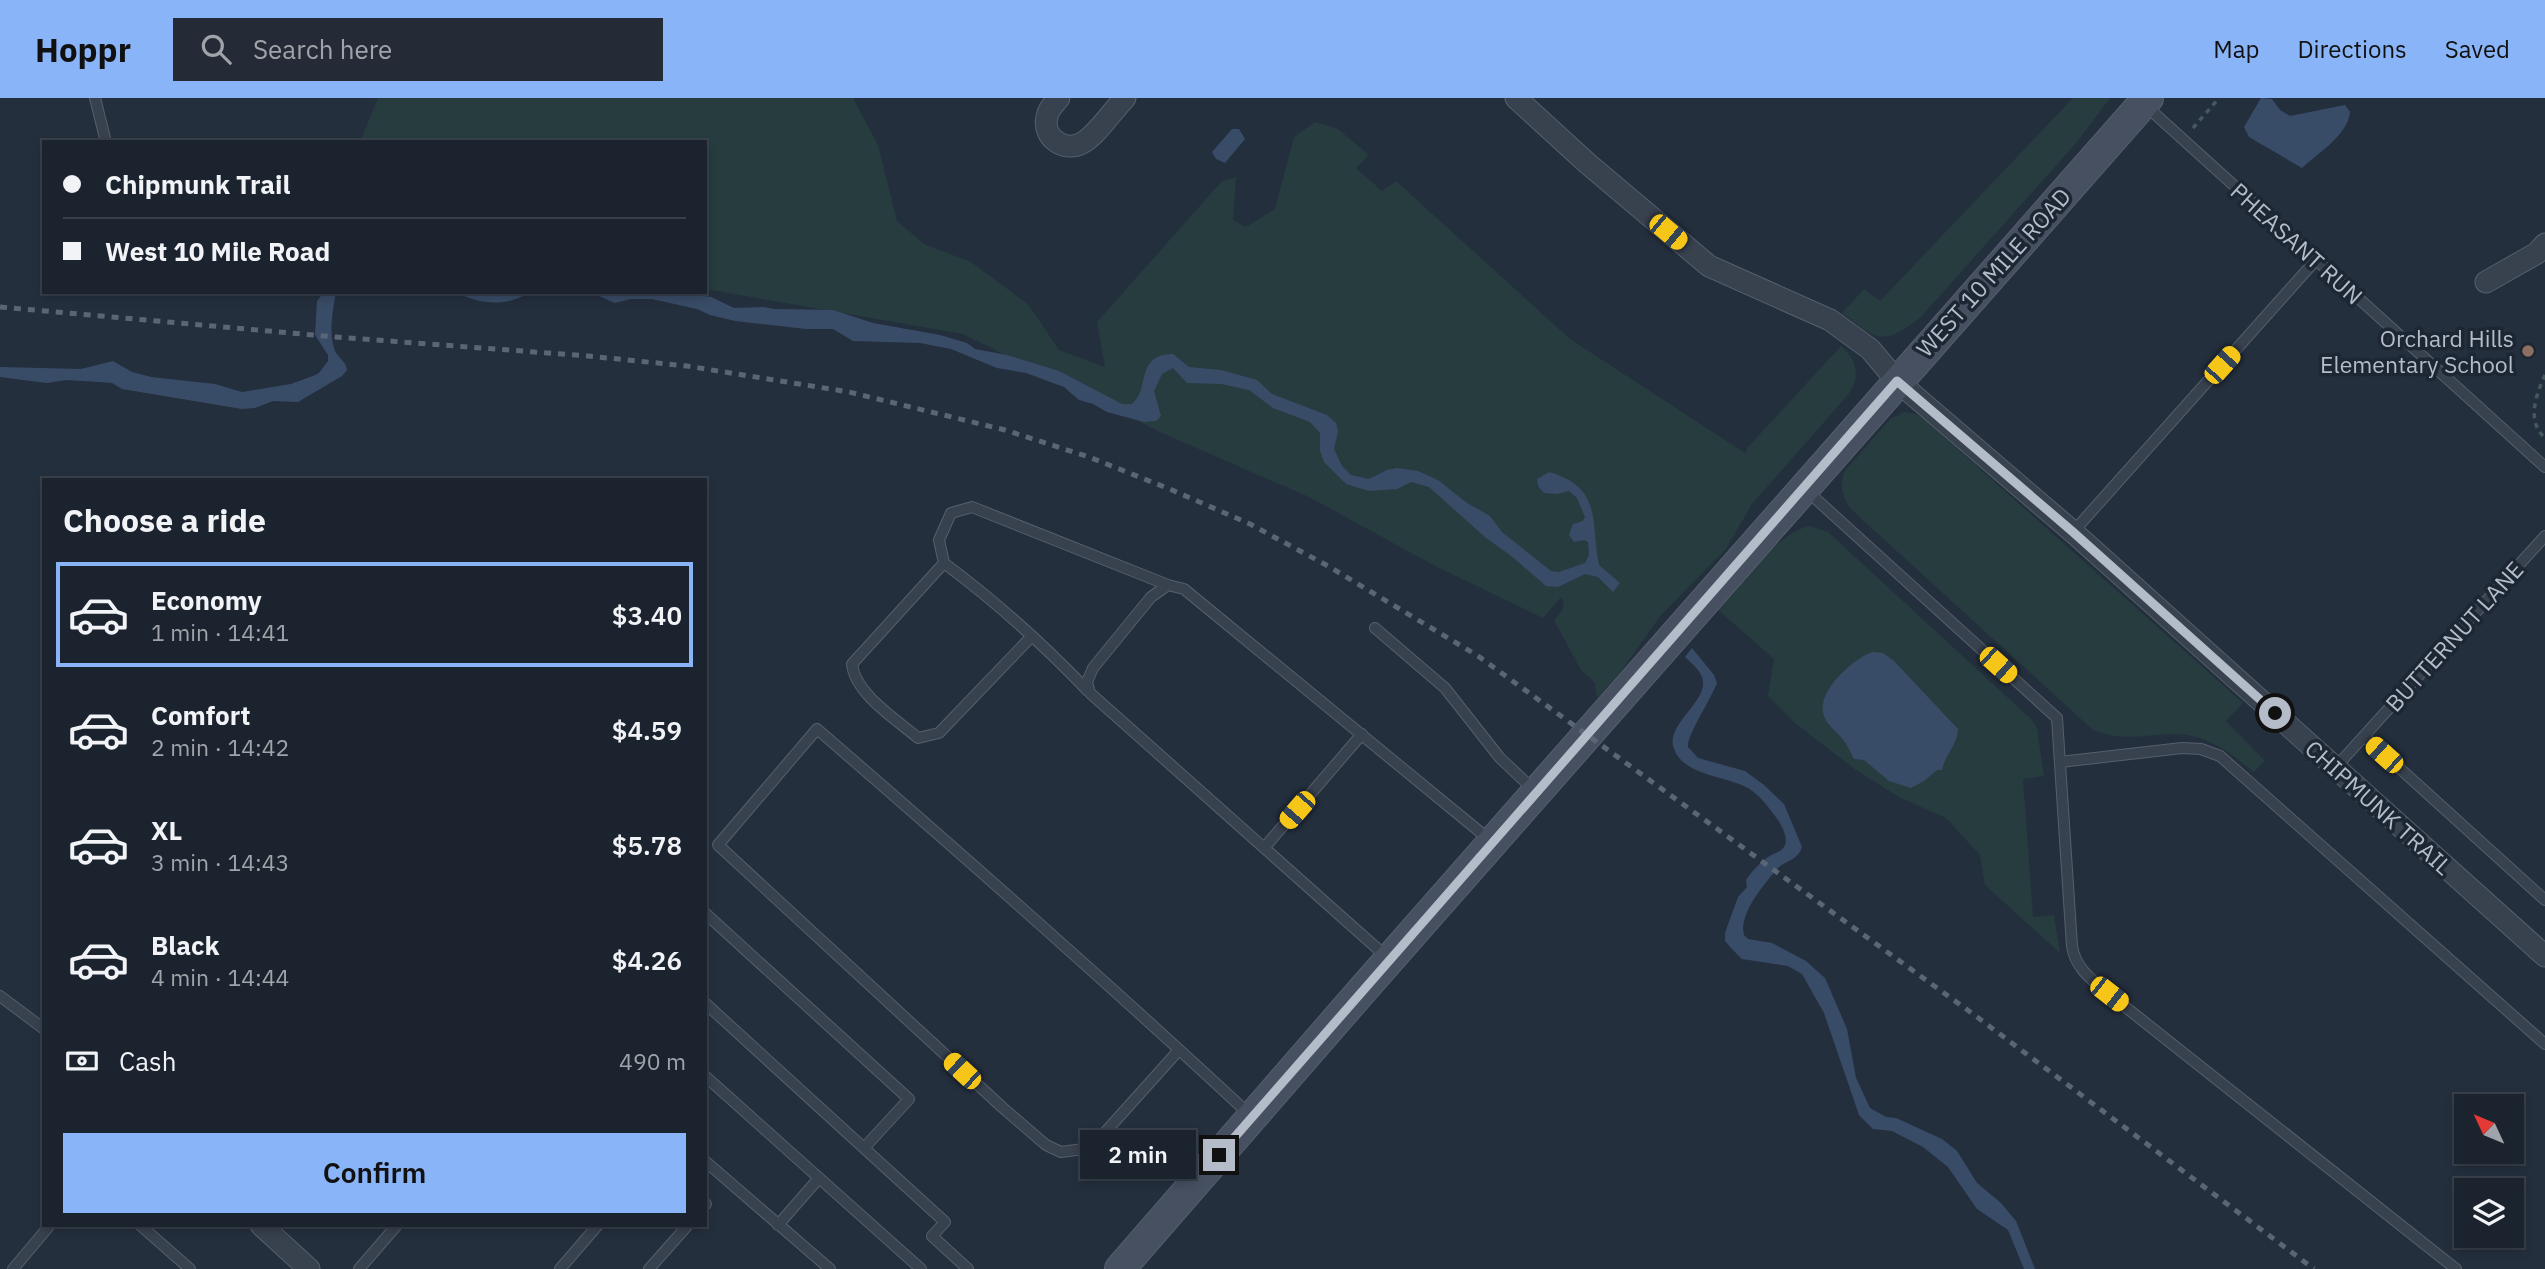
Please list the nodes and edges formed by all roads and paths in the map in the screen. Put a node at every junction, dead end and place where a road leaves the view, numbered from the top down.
1 (96, 98) edge
2 (1059, 98) edge
3 (1125, 98) edge
4 (1516, 98) edge
5 (2219, 98) edge
6 (2145, 101) edge
7 (2182, 139) junction
8 (106, 140) edge
9 (2545, 244) edge
10 (2315, 261) junction
11 (2486, 282) dead end
12 (2545, 375) edge
13 (1897, 381) junction
14 (2545, 438) edge
15 (2545, 467) edge
16 (1804, 488) junction
17 (2073, 532) junction
18 (2545, 537) edge
19 (944, 563) junction
20 (1168, 585) junction
21 (1376, 628) dead end
22 (1031, 637) junction
23 (1090, 693) junction
24 (1362, 734) junction
25 (2364, 736) junction
26 (2060, 762) junction
27 (2336, 768) junction
28 (1537, 793) junction
29 (1493, 843) junction
30 (1264, 848) junction
31 (2545, 900) edge
32 (707, 915) edge
33 (2545, 956) edge
34 (1390, 959) junction
35 (0, 996) edge
36 (707, 1005) edge
37 (42, 1028) edge
38 (2545, 1044) edge
39 (1179, 1050) junction
40 (707, 1078) edge
41 (1252, 1117) junction
42 (864, 1148) junction
43 (707, 1163) edge
44 (819, 1178) junction
45 (778, 1225) junction
46 (48, 1227) edge
47 (142, 1227) edge
48 (263, 1227) edge
49 (395, 1227) edge
50 (596, 1227) edge
51 (686, 1227) edge
52 (13, 1269) edge
53 (190, 1269) edge
54 (310, 1269) edge
55 (359, 1269) edge
56 (560, 1269) edge
57 (649, 1269) edge
58 (830, 1269) edge
59 (921, 1269) edge
60 (968, 1269) edge
61 (1120, 1269) edge
62 (2456, 1269) edge

1 - 8 lane
2 - 3 street
4 - 13 street, CHIPMUNK TRAIL
5 - 7 path
6 - 7 lane, PHEASANT RUN
6 - 13 main road, WEST 10 MILE ROAD
7 - 10 lane, PHEASANT RUN
9 - 11 street
10 - 15 lane, PHEASANT RUN
10 - 17 lane
12 - 14 path
13 - 16 main road, WEST 10 MILE ROAD
13 - 17 street, CHIPMUNK TRAIL
16 - 26 lane
16 - 28 main road, WEST 10 MILE ROAD
17 - 27 street, CHIPMUNK TRAIL
18 - 25 lane, BUTTERNUT LANE
19 - 20 lane
19 - 22 lane
19 - 22 lane
20 - 23 lane
20 - 24 lane
21 - 28 lane
22 - 23 lane
23 - 30 lane
24 - 29 lane
24 - 30 lane
25 - 27 lane, BUTTERNUT LANE
25 - 31 lane
26 - 38 lane
26 - 62 lane
27 - 33 street, CHIPMUNK TRAIL
28 - 29 main road, WEST 10 MILE ROAD
29 - 34 main road, WEST 10 MILE ROAD
30 - 34 lane
32 - 42 lane
34 - 41 main road, WEST 10 MILE ROAD
35 - 37 lane
36 - 42 lane
39 - 39 lane
39 - 41 lane
40 - 44 lane
41 - 61 main road, WEST 10 MILE ROAD
42 - 60 lane
43 - 45 lane
44 - 45 lane
44 - 59 lane
45 - 58 lane
46 - 52 lane
47 - 53 lane
48 - 54 street
49 - 55 lane
50 - 56 lane
51 - 57 lane

